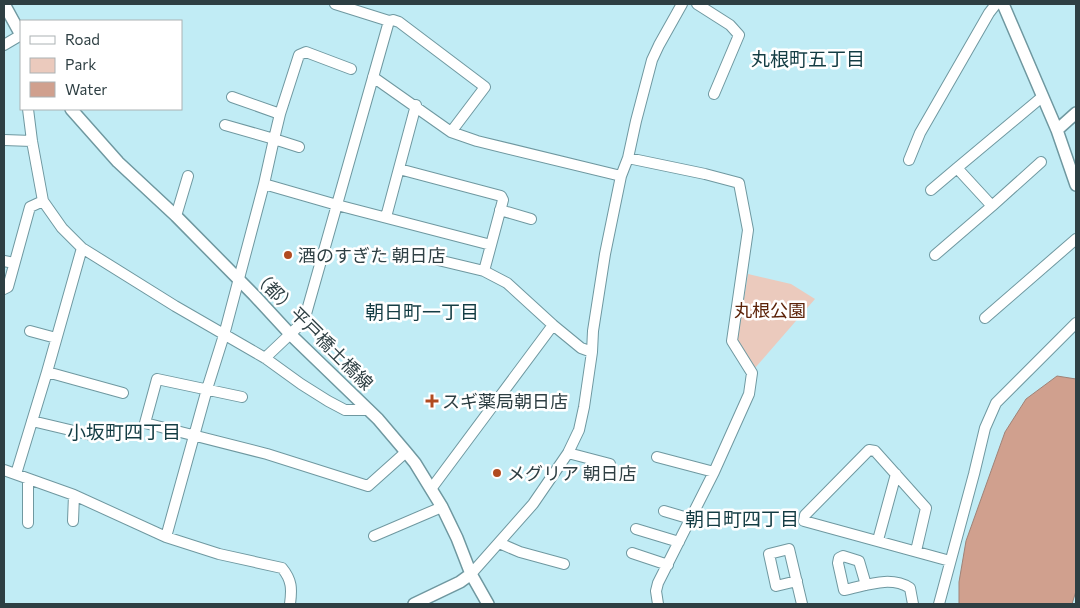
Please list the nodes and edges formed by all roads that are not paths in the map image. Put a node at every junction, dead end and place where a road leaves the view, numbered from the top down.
1 (4, 4) edge
2 (335, 4) edge
3 (682, 4) edge
4 (697, 4) edge
5 (996, 4) edge
6 (1003, 4) edge
7 (358, 8) edge
8 (389, 21) junction
9 (20, 33) edge
10 (20, 36) edge
11 (4, 45) edge
12 (351, 68) dead end
13 (374, 77) junction
14 (714, 94) dead end
15 (232, 97) dead end
16 (1042, 97) junction
17 (416, 105) junction
18 (28, 110) edge
19 (71, 110) edge
20 (1076, 113) edge
21 (280, 114) junction
22 (225, 125) dead end
23 (1057, 130) junction
24 (451, 132) junction
25 (274, 139) junction
26 (4, 140) edge
27 (32, 141) junction
28 (299, 147) dead end
29 (628, 158) junction
30 (908, 160) dead end
31 (1041, 162) dead end
32 (957, 168) junction
33 (399, 169) junction
34 (188, 176) dead end
35 (621, 176) junction
36 (264, 184) junction
37 (1076, 185) edge
38 (931, 190) dead end
39 (43, 200) junction
40 (337, 205) junction
41 (992, 206) junction
42 (500, 210) junction
43 (176, 216) junction
44 (386, 217) junction
45 (531, 219) dead end
46 (1076, 239) edge
47 (491, 245) junction
48 (82, 248) junction
49 (935, 256) dead end
50 (438, 260) dead end
51 (9, 262) edge
52 (484, 271) junction
53 (238, 279) junction
54 (4, 289) edge
55 (985, 318) dead end
56 (1076, 323) edge
57 (553, 325) junction
58 (30, 332) dead end
59 (224, 335) junction
60 (291, 335) junction
61 (56, 338) junction
62 (592, 352) junction
63 (265, 358) junction
64 (47, 372) junction
65 (207, 389) junction
66 (123, 393) dead end
67 (242, 397) dead end
68 (369, 410) junction
69 (32, 420) junction
70 (196, 435) junction
71 (91, 436) dead end
72 (406, 452) junction
73 (568, 453) junction
74 (657, 457) dead end
75 (610, 464) dead end
76 (4, 470) edge
77 (714, 472) junction
78 (16, 474) junction
79 (896, 474) junction
80 (28, 478) junction
81 (431, 489) junction
82 (74, 495) junction
83 (442, 508) junction
84 (664, 510) dead end
85 (691, 518) junction
86 (73, 521) dead end
87 (28, 523) dead end
88 (636, 529) dead end
89 (374, 536) dead end
90 (166, 537) junction
91 (878, 540) junction
92 (679, 542) junction
93 (499, 543) junction
94 (916, 551) junction
95 (632, 553) dead end
96 (950, 561) junction
97 (564, 564) dead end
98 (668, 565) junction
99 (471, 574) junction
100 (797, 581) dead end
101 (866, 585) dead end
102 (290, 604) edge
103 (414, 604) edge
104 (488, 604) edge
105 (658, 604) edge
106 (802, 604) edge
107 (913, 604) edge
108 (939, 604) edge

1 - 9 street
2 - 7 street
3 - 29 street
4 - 14 street
5 - 30 street
6 - 16 street
7 - 8 street
8 - 13 street
8 - 24 street
10 - 11 street
12 - 21 street
13 - 17 street
13 - 40 street
15 - 21 street
16 - 23 street
16 - 32 street
17 - 24 street
17 - 33 street
18 - 27 street
19 - 43 street, （都）平戸橋土橋線
20 - 23 street
21 - 25 street
22 - 25 street
23 - 37 street
24 - 35 street
25 - 28 street
25 - 36 street
26 - 27 street
27 - 39 street
29 - 35 street
29 - 77 street
31 - 41 street
32 - 38 street
32 - 41 street
33 - 42 street
33 - 44 street
34 - 43 street
35 - 62 street
36 - 40 street
36 - 53 street
39 - 48 street
39 - 51 street
40 - 44 street
40 - 60 street
41 - 49 street
42 - 45 street
42 - 47 street
43 - 53 street, （都）平戸橋土橋線
44 - 47 street
46 - 55 street
47 - 52 street
48 - 59 street
48 - 61 street
50 - 52 street
51 - 54 street
52 - 57 street
53 - 59 street
53 - 60 street, （都）平戸橋土橋線
56 - 96 street
57 - 62 street
57 - 81 street
58 - 61 street
59 - 63 street
59 - 65 street
60 - 63 street
60 - 68 street, （都）平戸橋土橋線
61 - 64 street
62 - 73 street
63 - 68 street
64 - 66 street
64 - 69 street
65 - 67 street
65 - 70 street
65 - 70 street
68 - 72 street, （都）平戸橋土橋線
69 - 71 street
69 - 78 street
70 - 72 street
70 - 90 street
72 - 81 street, （都）平戸橋土橋線
73 - 75 street
73 - 93 street
74 - 77 street
76 - 78 street
77 - 85 street
78 - 80 street
79 - 91 street
79 - 91 street
79 - 94 street
80 - 82 street
80 - 87 street
81 - 83 street, （都）平戸橋土橋線
82 - 86 street
82 - 90 street
83 - 89 street
83 - 99 street, （都）平戸橋土橋線
84 - 85 street
85 - 92 street
88 - 92 street
90 - 102 street
91 - 94 street
92 - 98 street
93 - 97 street
93 - 99 street
94 - 96 street
95 - 98 street
96 - 108 street
98 - 105 street
99 - 103 street
99 - 104 street, （都）平戸橋土橋線
100 - 106 street
101 - 107 street

